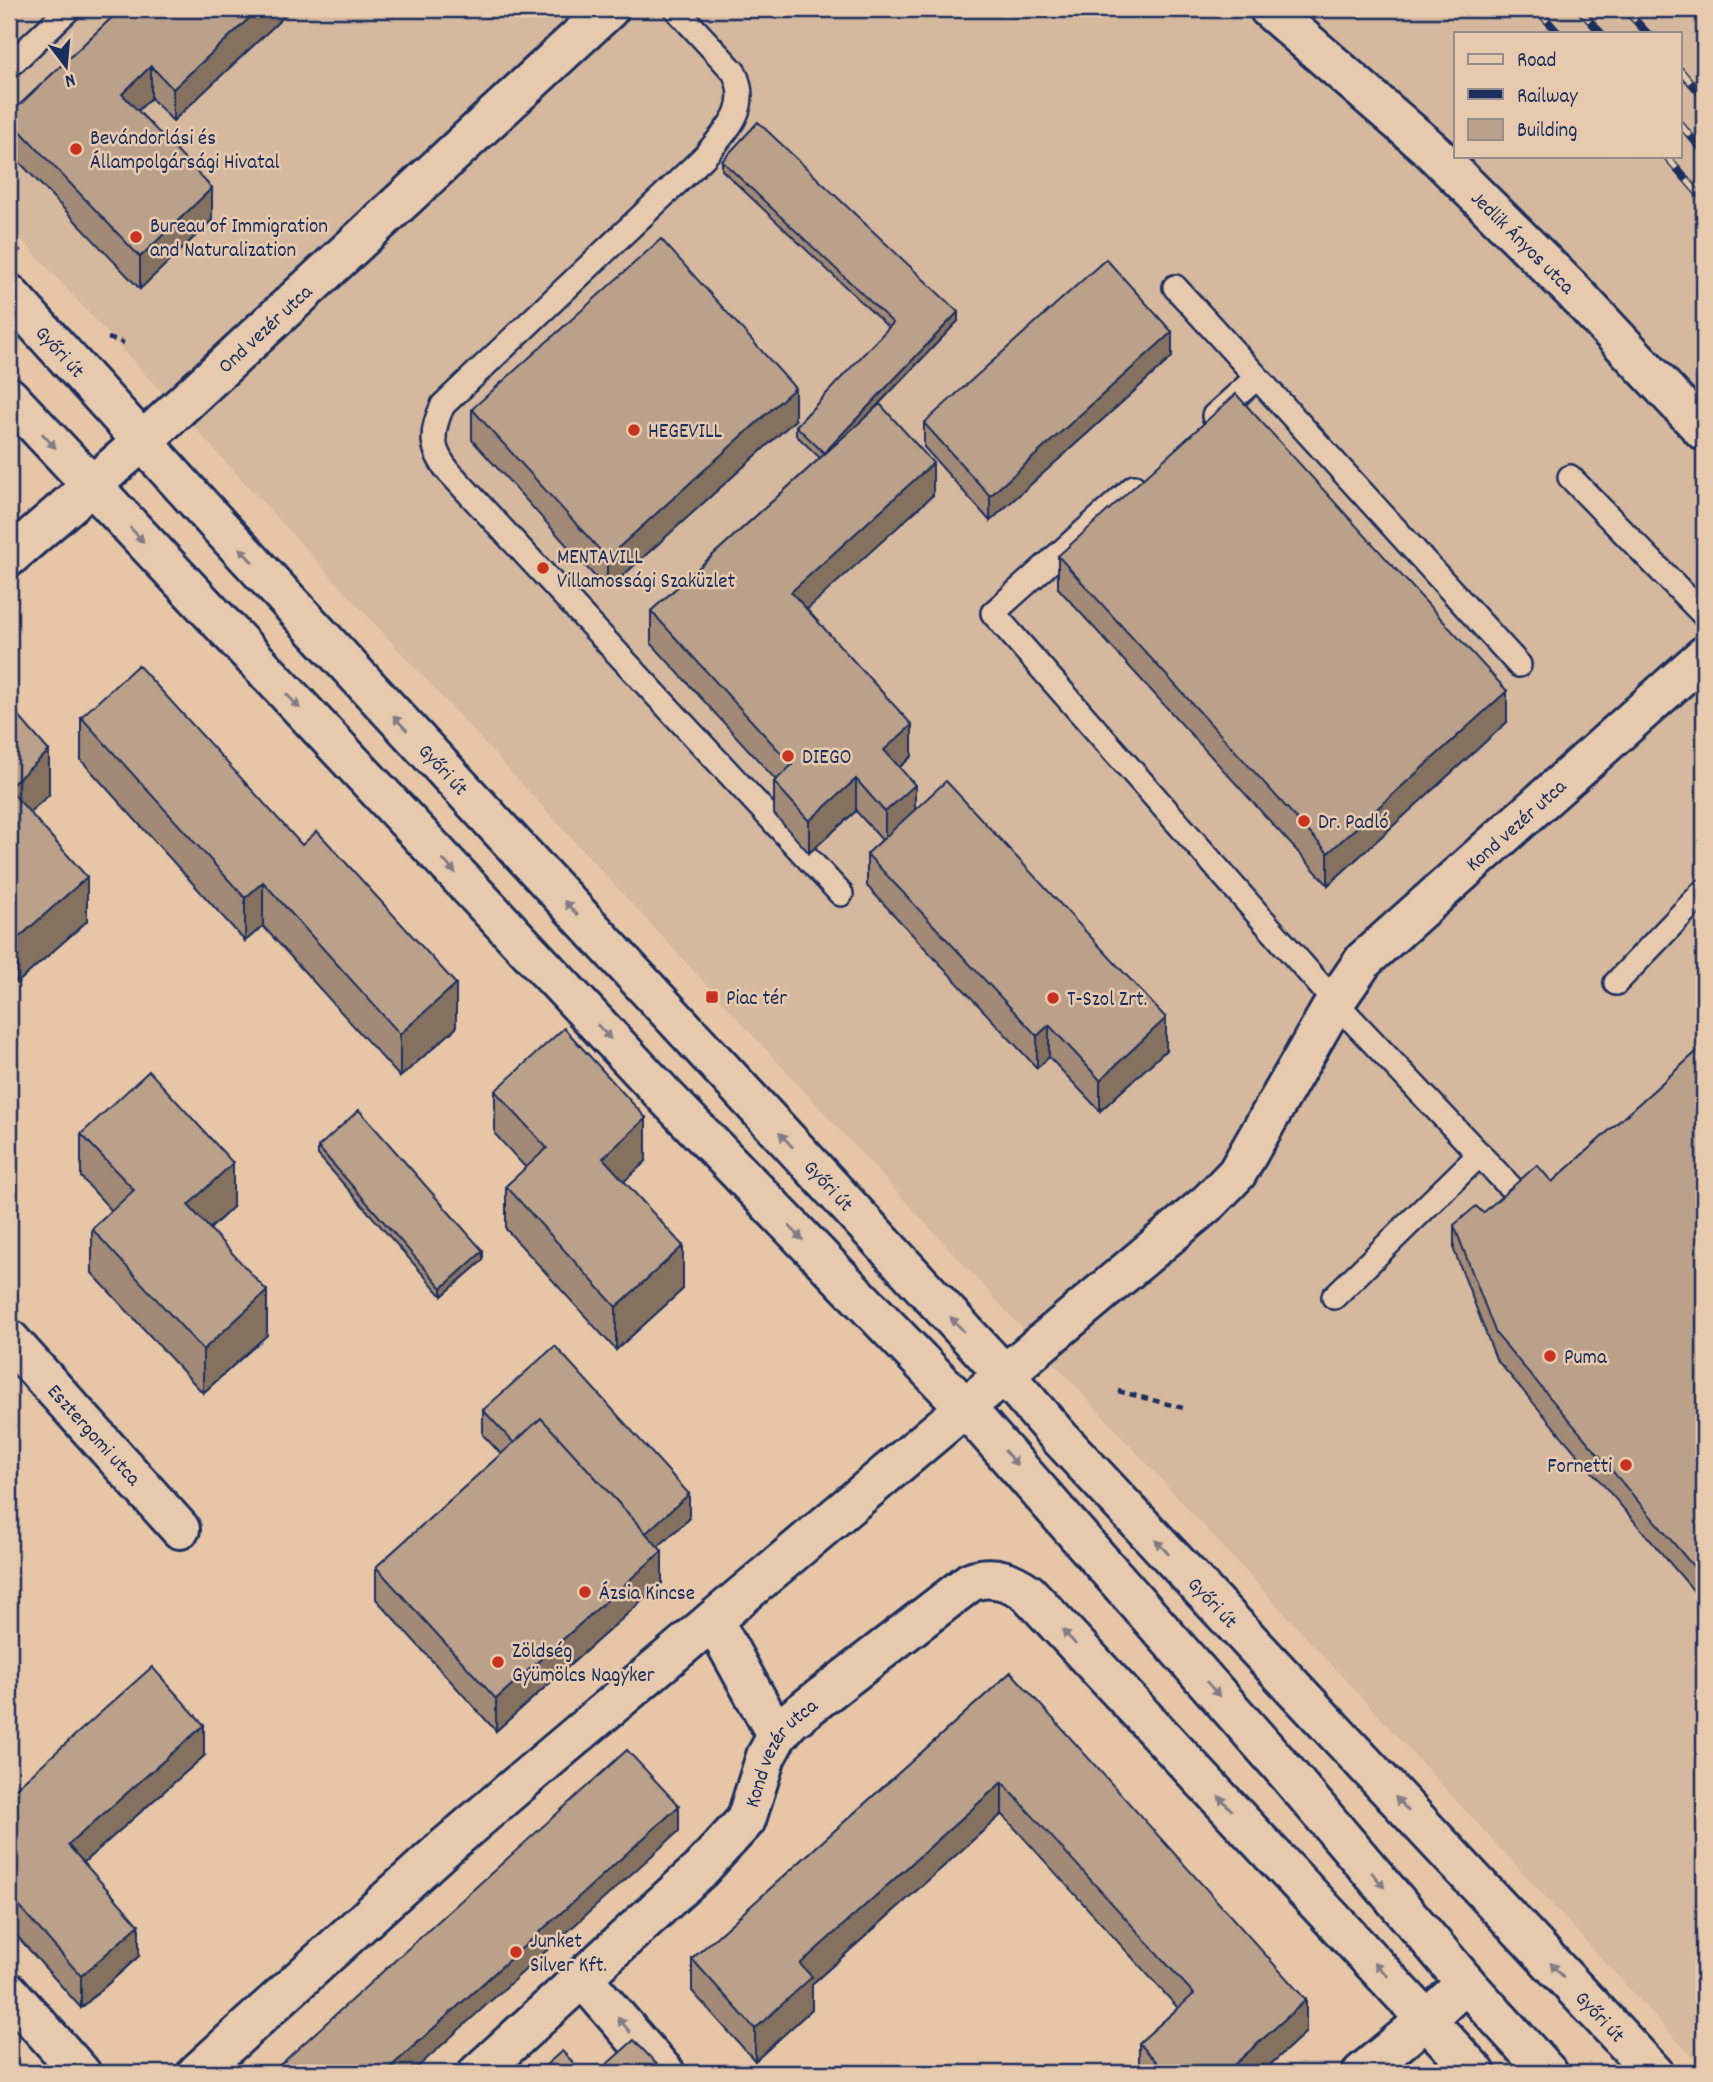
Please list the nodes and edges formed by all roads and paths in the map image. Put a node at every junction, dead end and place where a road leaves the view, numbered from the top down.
1 (69, 9) edge
2 (610, 9) edge
3 (676, 9) edge
4 (1269, 9) edge
5 (9, 66) edge
6 (1175, 287) dead end
7 (9, 294) edge
8 (1256, 378) junction
9 (9, 397) edge
10 (1704, 431) edge
11 (1196, 432) edge
12 (143, 441) junction
13 (1155, 468) edge
14 (1570, 477) dead end
15 (90, 485) junction
16 (9, 557) edge
17 (1704, 615) edge
18 (1704, 656) edge
19 (1519, 665) dead end
20 (1704, 891) edge
21 (841, 894) dead end
22 (1616, 983) dead end
23 (1335, 1002) junction
24 (1480, 1154) junction
25 (1516, 1193) edge
26 (1334, 1297) dead end
27 (9, 1339) edge
28 (1004, 1374) junction
29 (1118, 1391) dead end
30 (965, 1407) junction
31 (1187, 1409) dead end
32 (180, 1530) dead end
33 (713, 1620) junction
34 (777, 1736) junction
35 (582, 1977) junction
36 (1466, 1983) junction
37 (9, 1992) edge
38 (1427, 2019) junction
39 (485, 2071) edge
40 (81, 2073) edge
41 (197, 2073) edge
42 (665, 2073) edge
43 (1362, 2073) edge
44 (1476, 2073) edge
45 (1548, 2073) edge
46 (1654, 2073) edge

1 - 5 lane
2 - 12 street, Ond vezér utca
3 - 21 lane
4 - 10 street, Jedlik Ányos utca
6 - 8 lane
7 - 12 street, Győri út
8 - 11 lane
8 - 19 lane
9 -> 15 street
12 - 15 street, Ond vezér utca
28 -> 12 street, Győri út
13 - 23 lane
14 - 17 lane
15 - 16 street, Ond vezér utca
15 -> 30 street
18 - 23 street, Kond vezér utca
20 - 22 lane
23 - 24 lane
23 - 28 street, Kond vezér utca
24 - 25 lane
24 - 26 lane
27 - 32 street, Esztergomi utca
28 - 30 street, Kond vezér utca
46 -> 28 street, Győri út
29 - 31 path
30 - 33 street, Kond vezér utca
30 -> 36 street
33 - 34 street
33 - 41 street, Kond vezér utca
34 - 35 street, Kond vezér utca
38 -> 34 street, Kond vezér utca
35 - 39 street, Kond vezér utca
42 -> 35 street
36 - 38 street
36 - 45 street
37 - 40 street
38 - 43 street
38 - 44 street

